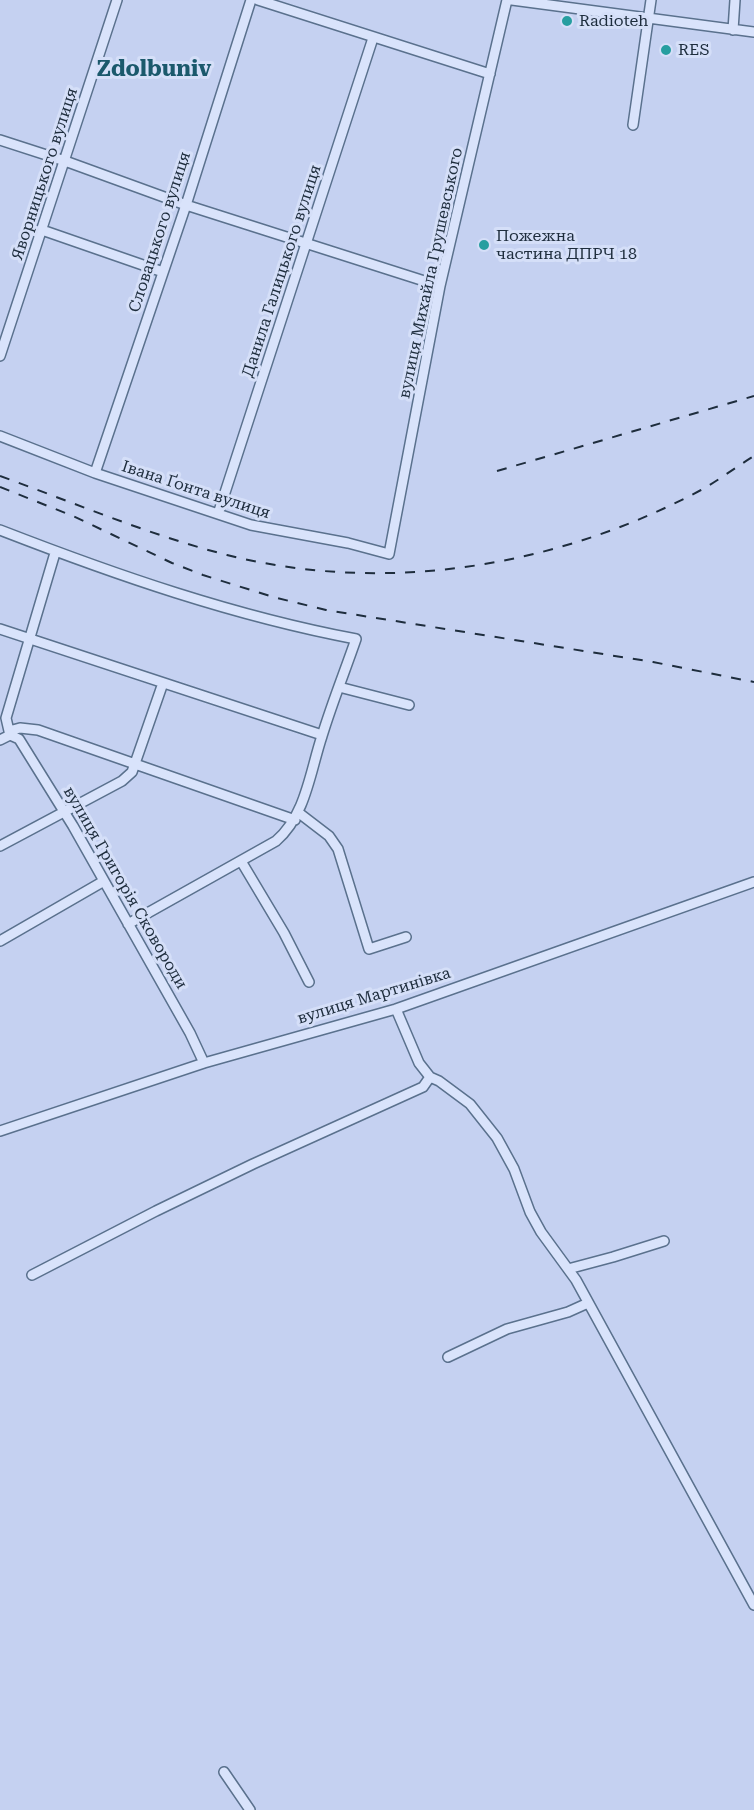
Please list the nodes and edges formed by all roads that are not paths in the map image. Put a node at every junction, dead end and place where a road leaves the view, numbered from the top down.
1 (117, 0) edge
2 (251, 0) edge
3 (258, 0) edge
4 (507, 0) edge
5 (512, 0) edge
6 (651, 0) edge
7 (735, 0) edge
8 (649, 19) junction
9 (733, 30) junction
10 (754, 32) edge
11 (373, 38) junction
12 (490, 74) junction
13 (633, 125) dead end
14 (0, 140) edge
15 (65, 161) junction
16 (186, 205) junction
17 (42, 230) junction
18 (307, 245) junction
19 (163, 272) junction
20 (440, 286) junction
21 (0, 356) edge
22 (0, 436) edge
23 (95, 473) junction
24 (218, 514) junction
25 (0, 530) edge
26 (55, 553) junction
27 (389, 554) joint
28 (0, 629) edge
29 (29, 639) junction
30 (163, 683) junction
31 (339, 687) junction
32 (409, 705) dead end
33 (10, 733) junction
34 (322, 735) junction
35 (0, 740) edge
36 (135, 766) junction
37 (64, 811) junction
38 (297, 816) junction
39 (0, 846) edge
40 (241, 861) junction
41 (104, 881) junction
42 (754, 882) edge
43 (128, 924) junction
44 (406, 937) dead end
45 (0, 941) edge
46 (309, 982) dead end
47 (396, 1009) junction
48 (204, 1063) junction
49 (430, 1077) junction
50 (0, 1131) edge
51 (664, 1240) dead end
52 (568, 1269) junction
53 (32, 1275) dead end
54 (588, 1303) junction
55 (448, 1357) dead end
56 (754, 1605) edge
57 (224, 1772) dead end
58 (250, 1810) edge

1 - 15 street, Яворницького вулиця
2 - 16 street, Словацького вулиця
3 - 11 street
4 - 12 street, вулиця Михайла Грушевського
5 - 8 street
6 - 8 street
7 - 9 street
8 - 9 street
8 - 13 street
9 - 10 street
11 - 12 street
11 - 18 street, Данила Галицького вулиця
12 - 20 street, вулиця Михайла Грушевського
14 - 15 street
15 - 16 street
15 - 17 street, Яворницького вулиця
16 - 18 street
16 - 19 street, Словацького вулиця
17 - 19 street
17 - 21 street, Яворницького вулиця
18 - 20 street
18 - 24 street, Данила Галицького вулиця
19 - 23 street, Словацького вулиця
20 - 27 street, вулиця Михайла Грушевського
22 - 23 street, Івана Ґонта вулиця
23 - 24 street, Івана Ґонта вулиця
24 - 27 street, Івана Ґонта вулиця
25 - 26 street
26 - 29 street
26 - 31 street
28 - 29 street
29 - 30 street
29 - 33 street
30 - 34 street
30 - 36 street
31 - 32 street
31 - 34 street
33 - 35 street
33 - 36 street
33 - 37 street, вулиця Григорія Сковороди
34 - 38 street
36 - 37 street
36 - 38 street
37 - 39 street
37 - 41 street, вулиця Григорія Сковороди
38 - 40 street
38 - 44 street
40 - 43 street
40 - 46 street
41 - 43 street, вулиця Григорія Сковороди
41 - 45 street
42 - 47 street, вулиця Мартинівка
43 - 48 street, вулиця Григорія Сковороди
47 - 48 street, вулиця Мартинівка
47 - 49 street
48 - 50 street, вулиця Мартинівка
49 - 52 street
49 - 53 street
51 - 52 street
52 - 54 street
54 - 55 street
54 - 56 street
57 - 58 street

